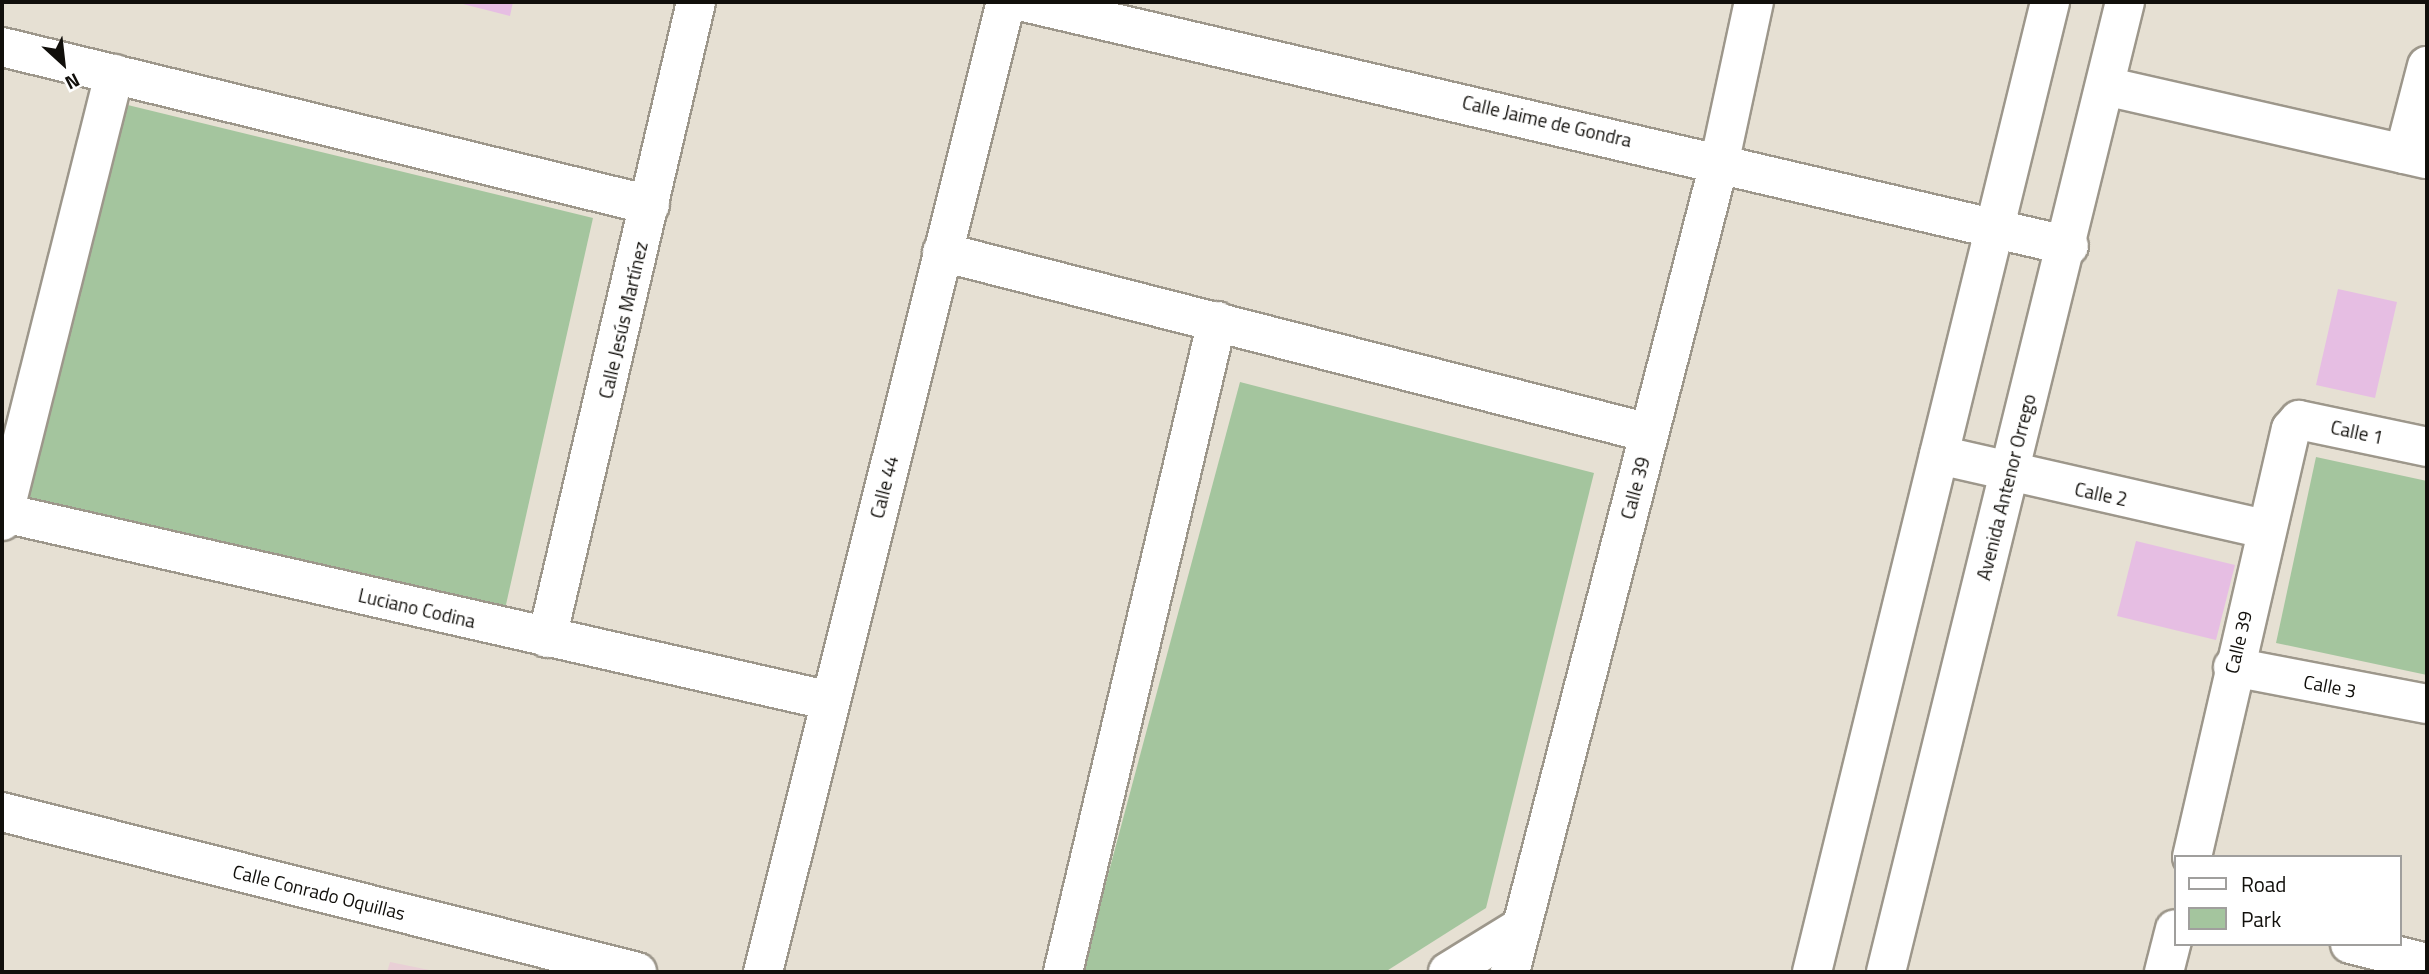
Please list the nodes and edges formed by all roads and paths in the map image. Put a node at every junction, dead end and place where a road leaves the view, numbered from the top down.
1 (696, 2) edge
2 (1006, 2) edge
3 (1024, 2) edge
4 (1754, 2) edge
5 (2050, 2) edge
6 (2125, 2) edge
7 (2, 47) edge
8 (2427, 66) edge
9 (114, 74) junction
10 (2105, 86) junction
11 (2416, 157) edge
12 (1720, 160) junction
13 (650, 205) junction
14 (1998, 228) junction
15 (2068, 246) junction
16 (943, 252) junction
17 (1217, 321) junction
18 (2291, 429) joint
19 (1649, 433) junction
20 (2427, 447) edge
21 (1939, 455) junction
22 (2008, 473) junction
23 (3, 517) edge
24 (2264, 529) junction
25 (547, 638) junction
26 (2233, 667) junction
27 (831, 701) junction
28 (2427, 704) edge
29 (2, 812) edge
30 (2192, 855) edge
31 (1521, 927) junction
32 (2174, 933) edge
33 (2358, 946) edge
34 (2427, 963) edge
35 (637, 972) edge
36 (763, 972) edge
37 (1063, 972) edge
38 (1448, 972) edge
39 (1510, 972) edge
40 (1812, 972) edge
41 (1886, 972) edge
42 (2164, 972) edge

1 - 13 street, Calle Jesús Martínez
2 - 16 street, Calle 44
3 - 12 street, Calle Jaime de Gondra
4 - 12 street, Calle 39
5 - 14 street
6 - 10 street, Avenida Antenor Orrego
7 - 9 street
8 - 11 street
9 - 13 street
9 - 23 street
10 - 11 street
10 - 15 street, Avenida Antenor Orrego
12 - 14 street, Calle Jaime de Gondra
12 - 19 street, Calle 39
13 - 25 street, Calle Jesús Martínez
14 - 15 street, Calle Jaime de Gondra
14 - 21 street
15 - 22 street, Avenida Antenor Orrego
16 - 17 street
16 - 27 street, Calle 44
17 - 19 street
17 - 37 street
18 - 20 street, Calle 1
18 - 24 street, Calle 39
19 - 31 street, Calle 39
21 - 22 street, Calle 2
21 - 40 street
22 - 24 street, Calle 2
22 - 41 street, Avenida Antenor Orrego
23 - 25 street, Luciano Codina
24 - 26 street, Calle 39
25 - 27 street, Luciano Codina
26 - 28 street, Calle 3
26 - 30 street, Calle 39
27 - 36 street, Calle 44
29 - 35 street, Calle Conrado Oquillas
31 - 38 street
31 - 39 street, Calle 39
32 - 42 street
33 - 34 street

